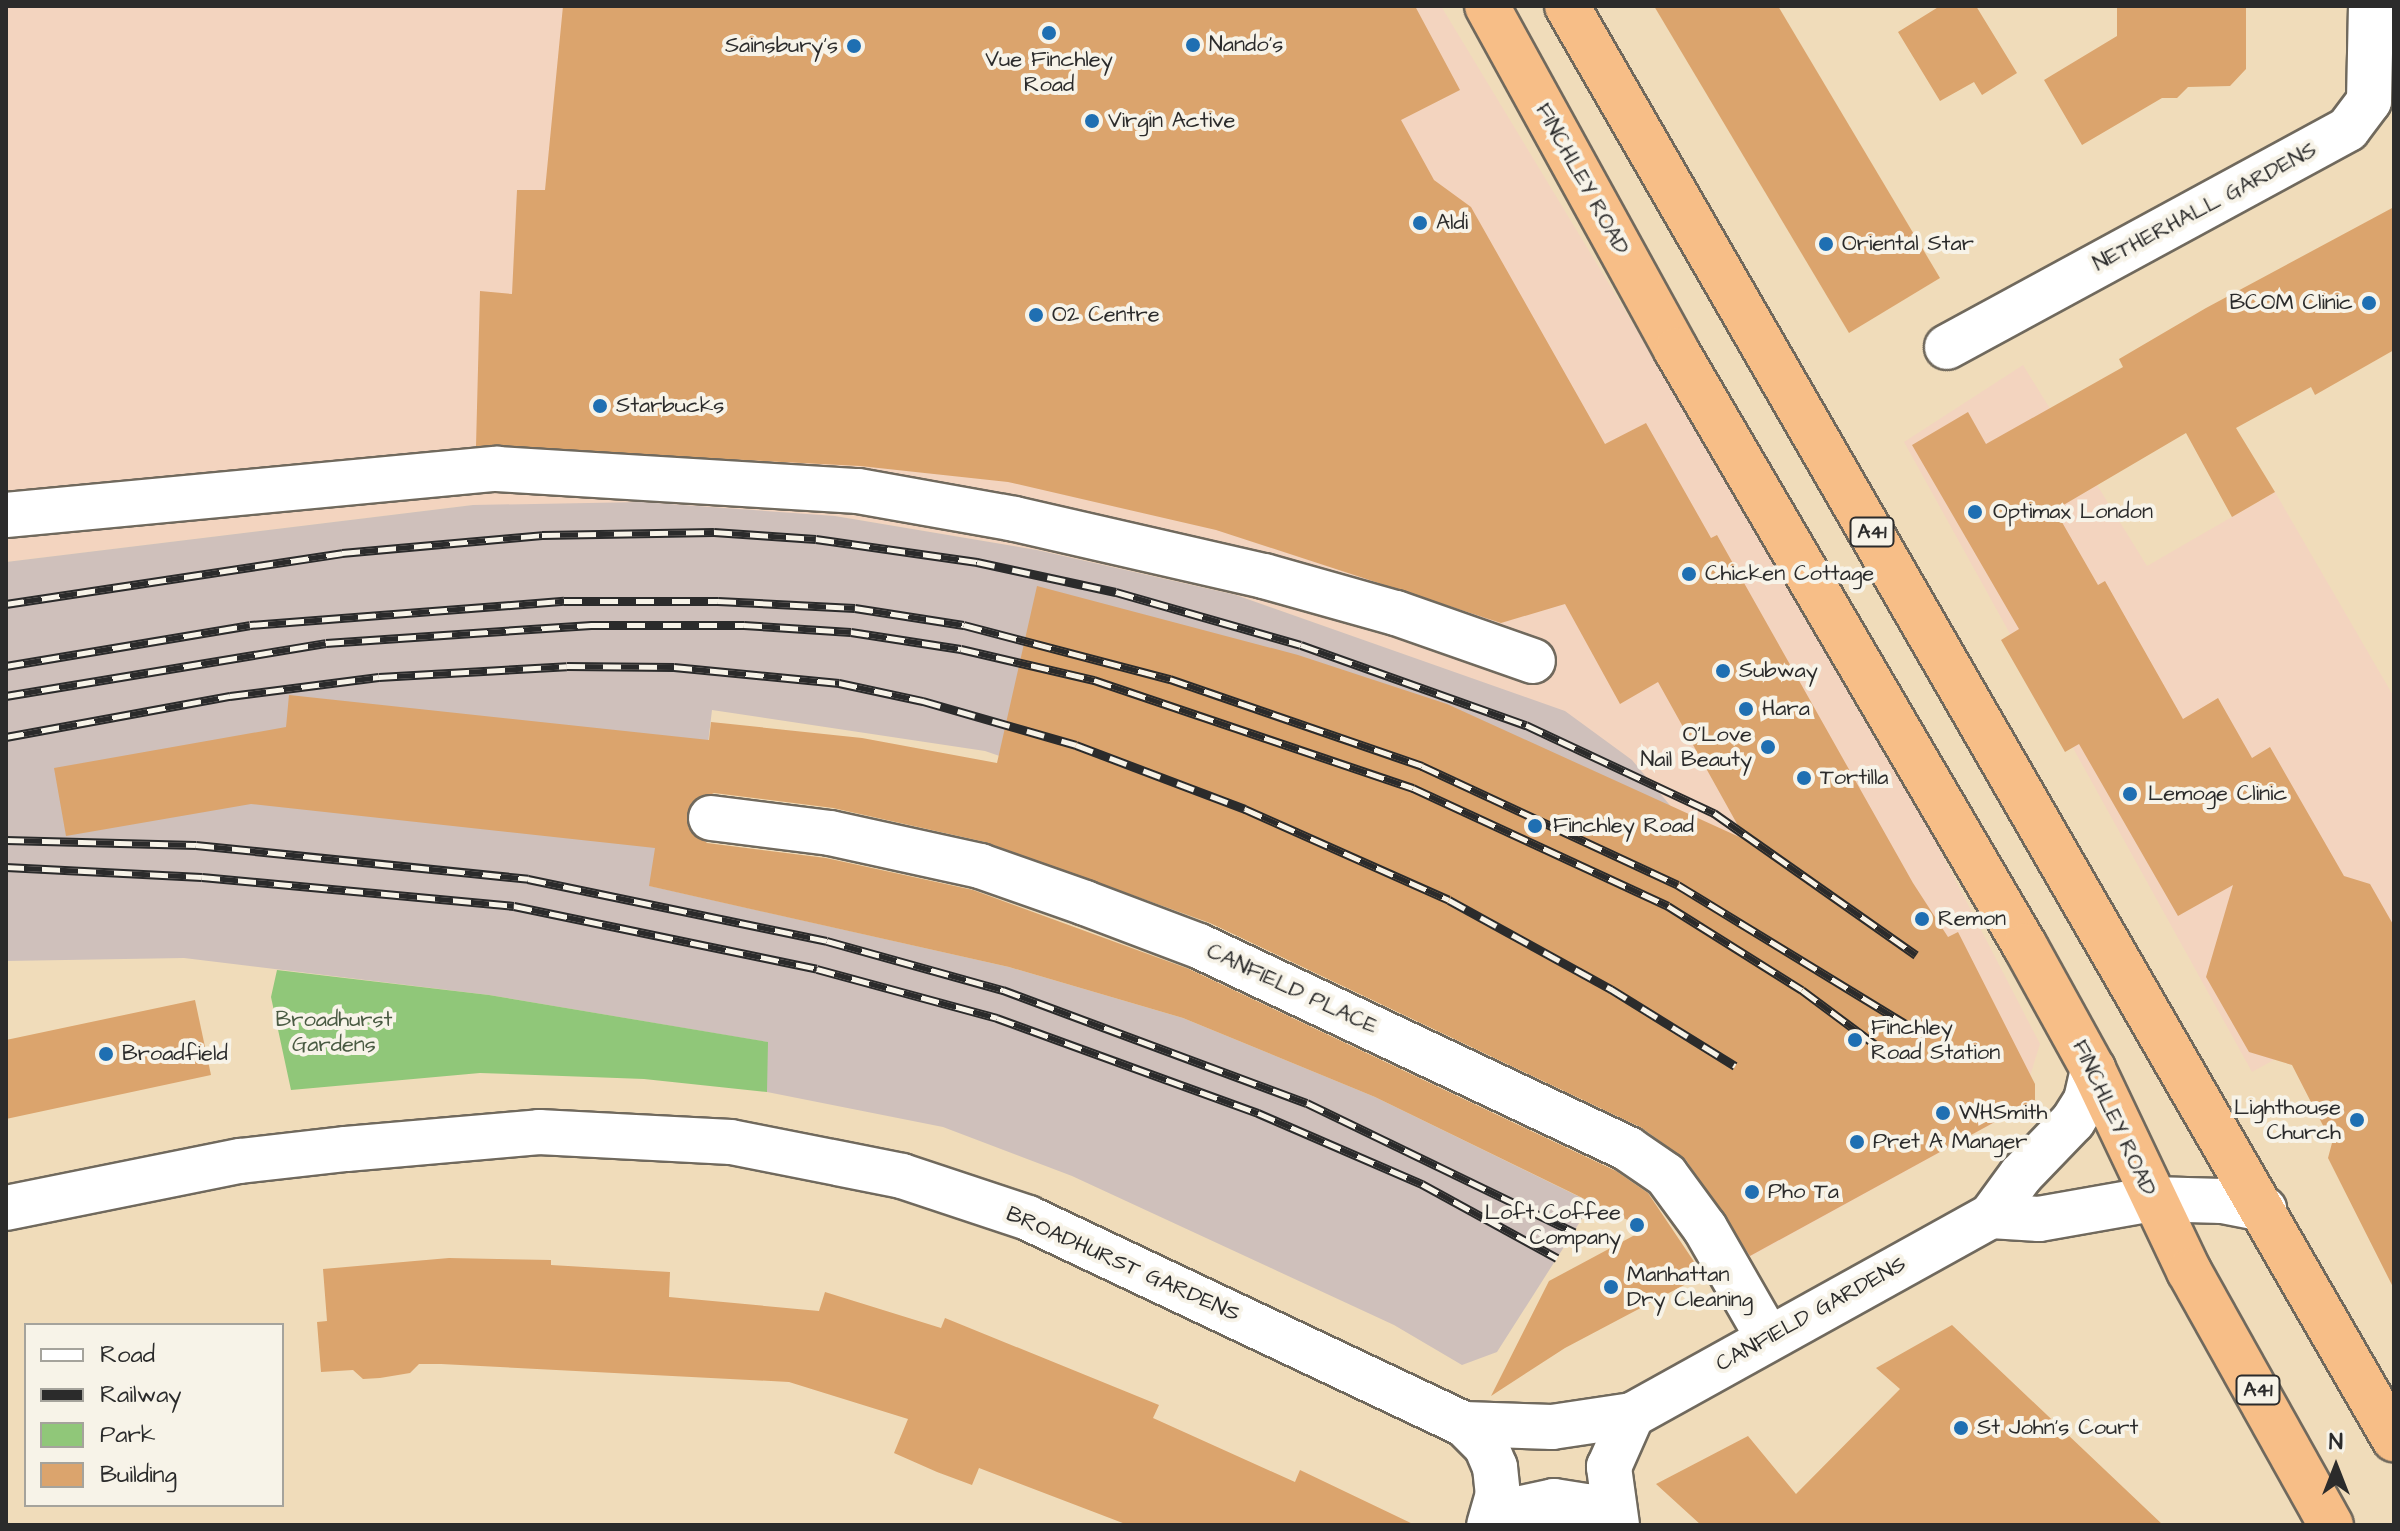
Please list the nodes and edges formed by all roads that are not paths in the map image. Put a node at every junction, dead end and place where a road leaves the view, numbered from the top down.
1 (1487, 6) edge
2 (1567, 6) edge
3 (2371, 6) edge
4 (1947, 347) dead end
5 (6, 515) edge
6 (1533, 661) dead end
7 (711, 818) dead end
8 (2093, 1069) junction
9 (2152, 1199) junction
10 (6, 1208) edge
11 (2264, 1209) junction
12 (1991, 1216) junction
13 (1767, 1336) junction
14 (1632, 1415) junction
15 (1464, 1424) junction
16 (1552, 1427) joint
17 (2394, 1439) edge
18 (1490, 1525) edge
19 (1614, 1525) edge
20 (2331, 1525) edge

1 - 8 highway, FINCHLEY ROAD / A41
2 - 11 highway, A41
3 - 4 street, NETHERHALL GARDENS
5 - 6 street
7 - 13 street, CANFIELD PLACE
8 - 9 highway, FINCHLEY ROAD / A41
8 - 12 street, CANFIELD GARDENS
9 - 11 street
9 - 12 street
9 - 20 highway, FINCHLEY ROAD / A41
10 - 15 street, BROADHURST GARDENS
11 - 17 highway, A41
12 - 13 street, CANFIELD GARDENS
13 - 14 street, CANFIELD GARDENS
14 - 16 street, CANFIELD GARDENS
14 - 19 street
15 - 16 street, BROADHURST GARDENS
15 - 18 street, BROADHURST GARDENS
18 - 19 street

